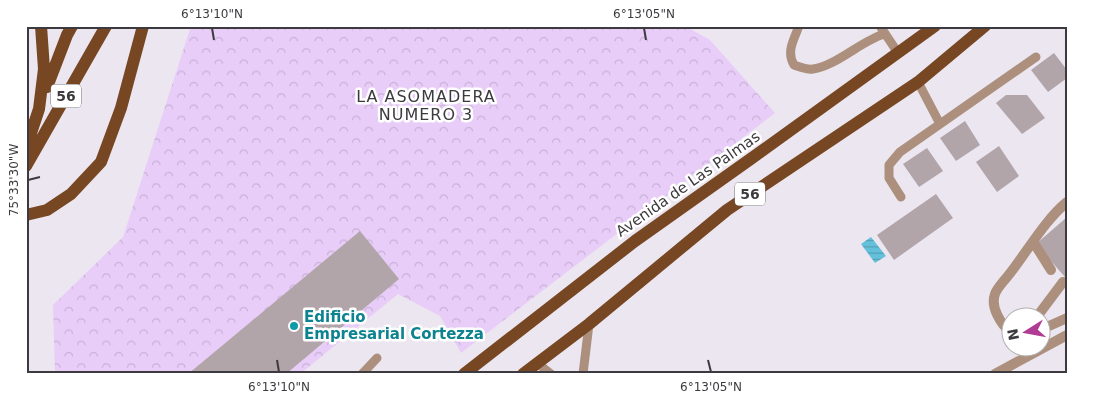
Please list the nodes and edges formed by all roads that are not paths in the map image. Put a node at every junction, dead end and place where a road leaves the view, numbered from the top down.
1 (41, 26) edge
2 (72, 26) edge
3 (106, 26) edge
4 (143, 26) edge
5 (800, 26) edge
6 (935, 26) edge
7 (985, 26) edge
8 (882, 30) edge
9 (898, 53) junction
10 (1036, 56) dead end
11 (918, 82) junction
12 (39, 108) junction
13 (940, 124) junction
14 (26, 148) edge
15 (26, 166) edge
16 (901, 197) dead end
17 (1067, 202) edge
18 (26, 215) edge
19 (1034, 243) junction
20 (1051, 270) dead end
21 (1063, 282) dead end
22 (1044, 308) edge
23 (1067, 318) edge
24 (1000, 319) edge
25 (589, 324) junction
26 (1050, 326) edge
27 (1067, 335) edge
28 (1050, 342) edge
29 (377, 358) dead end
30 (1019, 358) edge
31 (537, 363) junction
32 (362, 374) edge
33 (464, 374) edge
34 (523, 374) edge
35 (551, 374) edge
36 (583, 374) edge
37 (995, 374) edge

1 - 12 main road
2 - 12 main road
3 - 15 main road, 56
4 - 18 main road
5 - 8 lane
6 - 9 main road, Avenida de Las Palmas / 56
7 - 11 main road, 56
8 - 9 lane
9 - 33 main road, Avenida de Las Palmas / 56
10 - 13 lane
11 - 13 lane
11 - 25 main road, 56
12 - 14 main road
13 - 16 lane
17 - 19 street
19 - 20 street
19 - 24 street
21 - 22 street
23 - 26 street
25 - 31 main road, 56
25 - 36 lane
27 - 28 street
29 - 32 lane
30 - 37 street
31 - 34 main road, 56
31 - 35 lane

